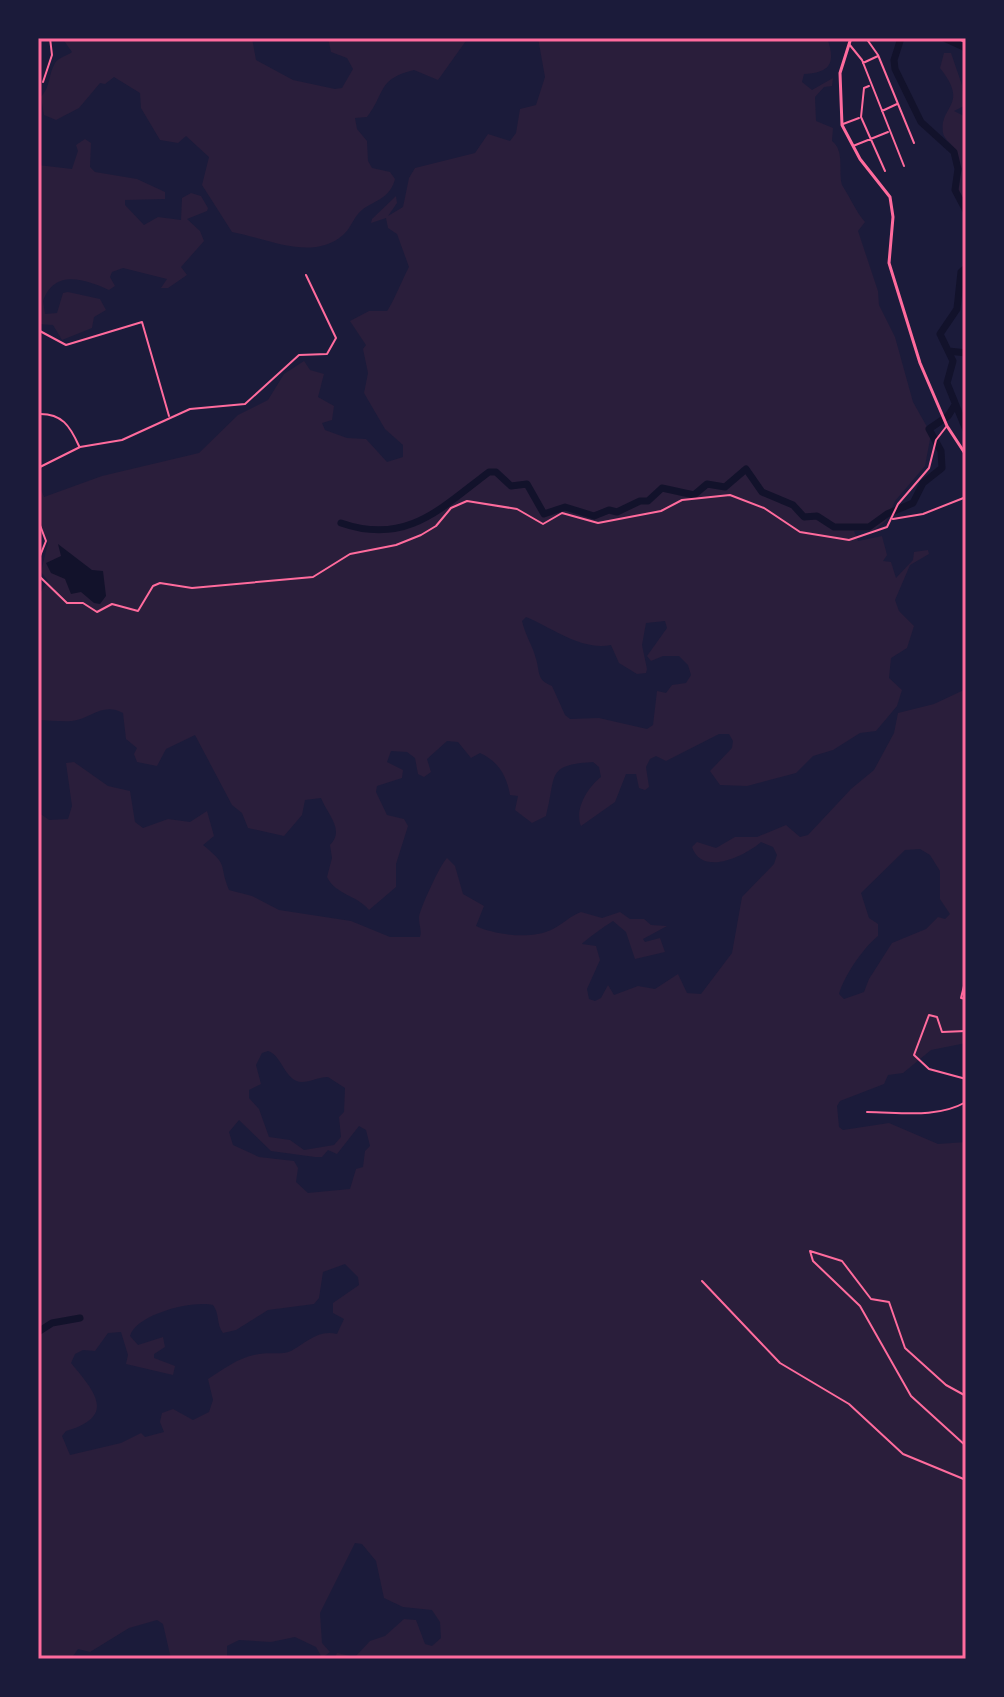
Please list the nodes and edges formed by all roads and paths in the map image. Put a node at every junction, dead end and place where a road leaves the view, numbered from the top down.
1 (50, 38) edge
2 (866, 38) edge
3 (956, 38) edge
4 (850, 40) edge
5 (966, 42) edge
6 (878, 56) junction
7 (862, 63) junction
8 (43, 82) dead end
9 (869, 86) junction
10 (897, 104) junction
11 (881, 111) junction
12 (861, 117) junction
13 (842, 125) junction
14 (889, 132) junction
15 (871, 139) junction
16 (914, 143) dead end
17 (852, 147) junction
18 (904, 166) dead end
19 (885, 171) dead end
20 (306, 275) dead end
21 (38, 330) edge
22 (38, 414) edge
23 (170, 418) junction
24 (947, 426) junction
25 (80, 447) junction
26 (966, 455) edge
27 (38, 468) edge
28 (966, 497) edge
29 (892, 519) junction
30 (38, 520) edge
31 (40, 552) edge
32 (38, 561) edge
33 (38, 575) edge
34 (966, 978) edge
35 (966, 999) edge
36 (966, 1031) edge
37 (966, 1079) edge
38 (966, 1102) edge
39 (867, 1112) dead end
40 (702, 1281) dead end
41 (966, 1396) edge
42 (966, 1446) edge
43 (966, 1480) edge

1 - 8 street
2 - 6 street
3 - 5 street
4 - 7 street
4 - 13 main road
6 - 7 street
6 - 10 street
7 - 9 street
9 - 11 street
9 - 12 street
10 - 11 street
10 - 16 street
11 - 14 street
12 - 13 street
12 - 15 street
13 - 17 main road
14 - 15 street
14 - 18 street
15 - 17 street
15 - 19 street
17 - 24 main road
20 - 23 street
21 - 23 street
22 - 25 street
23 - 25 street
24 - 26 main road
24 - 29 street
25 - 27 street
28 - 29 street
29 - 33 street
30 - 31 street
31 - 32 street
34 - 35 street
36 - 37 street
38 - 39 street
40 - 43 street
41 - 42 street

